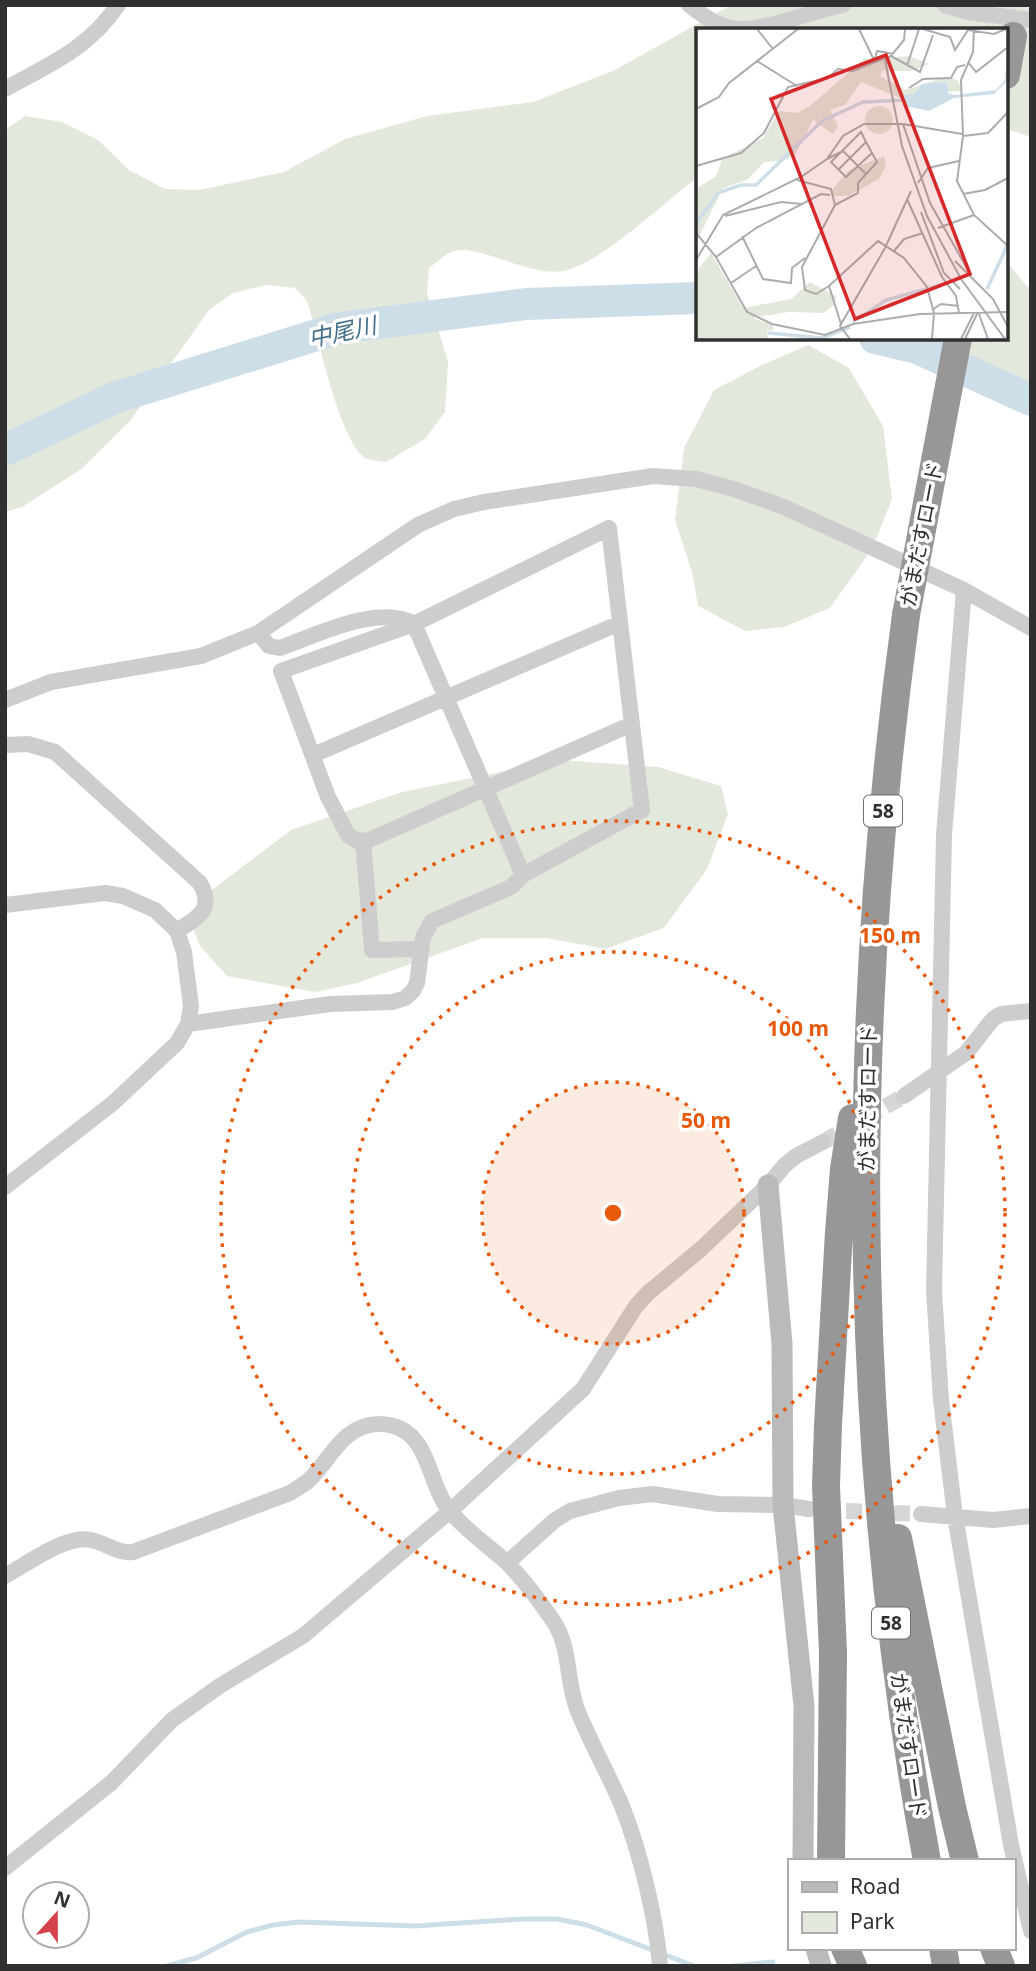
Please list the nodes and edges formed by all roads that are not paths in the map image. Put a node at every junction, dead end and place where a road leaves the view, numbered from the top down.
1 (118, 5) edge
2 (689, 5) edge
3 (844, 5) edge
4 (945, 5) edge
5 (733, 28) edge
6 (754, 28) edge
7 (1022, 28) edge
8 (1008, 69) edge
9 (5, 89) edge
10 (958, 340) edge
11 (964, 590) junction
12 (620, 623) junction
13 (414, 624) junction
14 (1031, 628) edge
15 (258, 633) junction
16 (446, 698) junction
17 (5, 700) edge
18 (632, 724) junction
19 (5, 745) edge
20 (313, 755) junction
21 (486, 788) junction
22 (363, 841) junction
23 (523, 875) junction
24 (5, 905) edge
25 (177, 931) junction
26 (420, 949) junction
27 (868, 1008) junction
28 (1031, 1011) edge
29 (188, 1024) junction
30 (940, 1073) junction
31 (904, 1096) tunnel mouth
32 (823, 1142) tunnel mouth
33 (768, 1185) junction
34 (5, 1187) edge
35 (871, 1384) junction
36 (783, 1505) junction
37 (809, 1509) tunnel mouth
38 (450, 1511) junction
39 (921, 1514) tunnel mouth
40 (954, 1516) junction
41 (1031, 1516) edge
42 (507, 1563) junction
43 (5, 1576) edge
44 (803, 1859) edge
45 (831, 1859) edge
46 (927, 1859) edge
47 (965, 1859) edge
48 (1013, 1859) edge
49 (1015, 1865) edge
50 (5, 1868) edge
51 (1031, 1931) edge
52 (846, 1950) edge
53 (659, 1958) edge
54 (853, 1966) edge

1 - 9 street
2 - 5 street
3 - 6 street
4 - 7 street
7 - 8 highway
10 - 27 highway, がまだすロード / 58, bridge
11 - 14 street
11 - 15 street
11 - 30 street
12 - 13 street
12 - 16 street
12 - 18 street
13 - 15 street
13 - 16 street
13 - 20 street
15 - 17 street
16 - 20 street
16 - 21 street
18 - 21 street
18 - 23 street
19 - 25 street
20 - 22 street
21 - 22 street
21 - 23 street
22 - 26 street
23 - 26 street
24 - 25 street
25 - 29 street
26 - 29 street
27 - 35 highway, がまだすロード / 58
27 - 45 highway
28 - 30 street
29 - 34 street
30 - 31 street
30 - 40 street
32 - 33 street
33 - 36 street
33 - 38 street
35 - 46 highway, がまだすロード / 58
35 - 47 highway
36 - 37 street
36 - 42 street
36 - 44 street
38 - 42 street
38 - 43 street
38 - 50 street
39 - 40 street
40 - 41 street
40 - 48 street
42 - 53 street
49 - 51 street
52 - 54 highway

